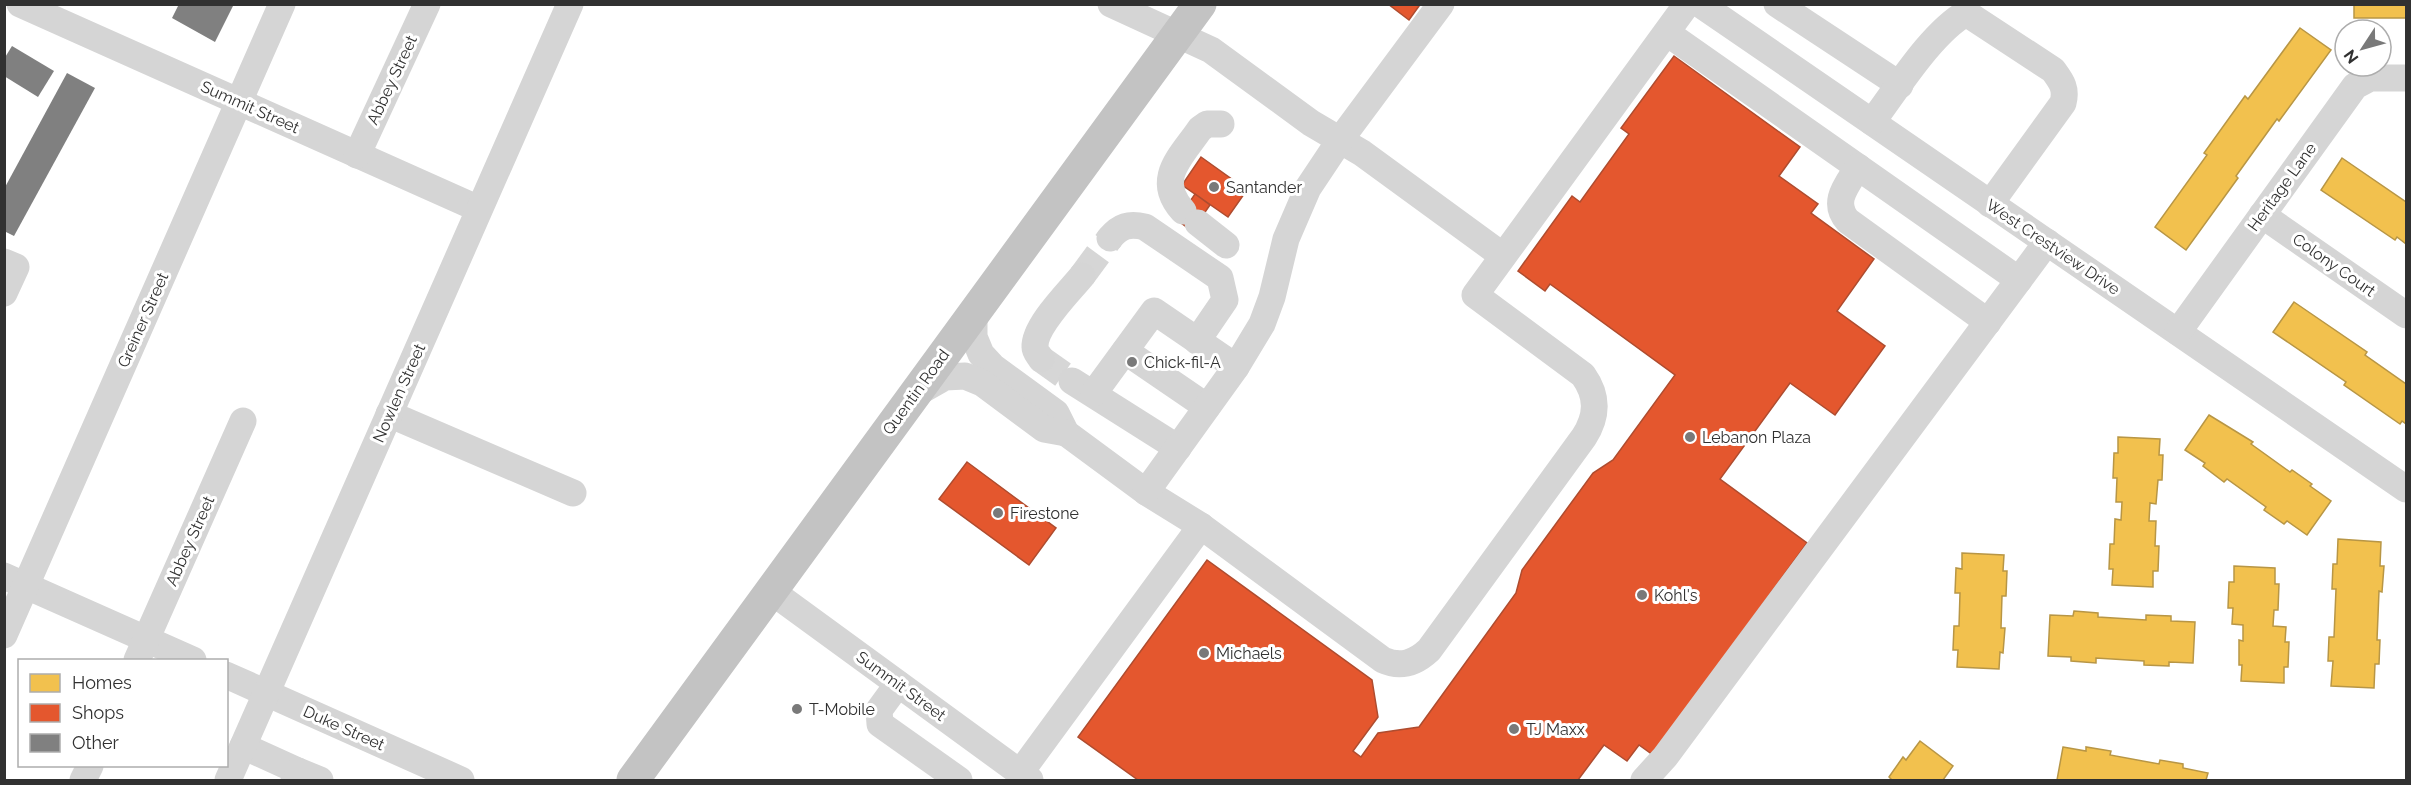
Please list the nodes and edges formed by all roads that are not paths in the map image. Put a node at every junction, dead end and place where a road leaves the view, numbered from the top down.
1 (20, 4) edge
2 (282, 4) edge
3 (427, 4) edge
4 (570, 4) edge
5 (1111, 4) edge
6 (1200, 4) edge
7 (1441, 4) edge
8 (1687, 4) edge
9 (1700, 4) edge
10 (1794, 9) edge
11 (1667, 33) junction
12 (1178, 34) junction
13 (1774, 56) junction
14 (2406, 78) edge
15 (1900, 85) junction
16 (239, 102) junction
17 (1848, 106) junction
18 (1872, 122) junction
19 (1221, 124) dead end
20 (1340, 140) junction
21 (1826, 145) junction
22 (357, 155) junction
23 (1858, 168) junction
24 (1990, 204) junction
25 (479, 209) junction
26 (2262, 215) junction
27 (1110, 238) tunnel mouth
28 (2047, 242) junction
29 (1226, 245) dead end
30 (1503, 256) junction
31 (4, 262) edge
32 (1082, 276) tunnel mouth
33 (2019, 280) junction
34 (4, 293) edge
35 (974, 313) junction
36 (2406, 315) edge
37 (1988, 322) junction
38 (2178, 332) junction
39 (1197, 341) junction
40 (1125, 351) junction
41 (1041, 359) dead end
42 (1236, 367) junction
43 (915, 394) junction
44 (1207, 407) junction
45 (389, 414) junction
46 (243, 421) dead end
47 (1066, 433) junction
48 (1178, 448) junction
49 (2406, 489) edge
50 (1146, 492) junction
51 (573, 493) dead end
52 (1201, 526) junction
53 (15, 581) edge
54 (771, 591) junction
55 (4, 635) edge
56 (141, 650) edge
57 (188, 659) edge
58 (228, 676) edge
59 (898, 684) junction
60 (266, 693) junction
61 (243, 746) junction
62 (304, 777) edge
63 (1025, 777) edge
64 (228, 780) edge
65 (461, 780) edge
66 (633, 780) edge
67 (959, 780) edge
68 (1644, 780) edge

1 - 16 street, Summit Street
2 - 16 street, Greiner Street
3 - 22 street, Abbey Street
4 - 25 street, Nowlen Street
5 - 12 street
6 - 12 highway, Quentin Road
7 - 20 street
8 - 11 street
9 - 13 street, West Crestview Drive
10 - 13 street
10 - 15 street
11 - 21 street
11 - 30 street
12 - 20 street
12 - 35 highway, Quentin Road
13 - 17 street, West Crestview Drive
14 - 26 street, Heritage Lane
15 - 18 street
15 - 24 street
16 - 22 street, Summit Street
16 - 53 street, Greiner Street
17 - 18 street, West Crestview Drive
17 - 21 street
18 - 24 street, West Crestview Drive
19 - 29 street
20 - 30 street
20 - 42 street
21 - 23 street
22 - 25 street, Summit Street
23 - 33 street
23 - 37 street
24 - 28 street, West Crestview Drive
25 - 45 street, Nowlen Street
26 - 36 street, Colony Court
26 - 38 street, Heritage Lane
27 - 39 street
28 - 33 street
28 - 38 street, West Crestview Drive
30 - 52 street
31 - 34 street
32 - 41 street
33 - 37 street
35 - 43 highway, Quentin Road
35 - 47 street
37 - 68 street
38 - 49 street, West Crestview Drive
39 - 40 street
39 - 42 street
40 - 44 street
40 - 48 street
42 - 44 street
43 - 47 street
43 - 54 highway, Quentin Road
44 - 48 street
45 - 51 street
45 - 60 street, Nowlen Street
46 - 56 street, Abbey Street
47 - 50 street
48 - 50 street
50 - 52 street
52 - 63 street
53 - 55 street, Greiner Street
53 - 56 street
54 - 59 street, Summit Street
54 - 66 highway, Quentin Road
56 - 57 street
58 - 60 street, Duke Street
59 - 63 street, Summit Street
59 - 67 street
60 - 61 street, Nowlen Street
60 - 65 street, Duke Street
61 - 62 street
61 - 64 street, Nowlen Street

